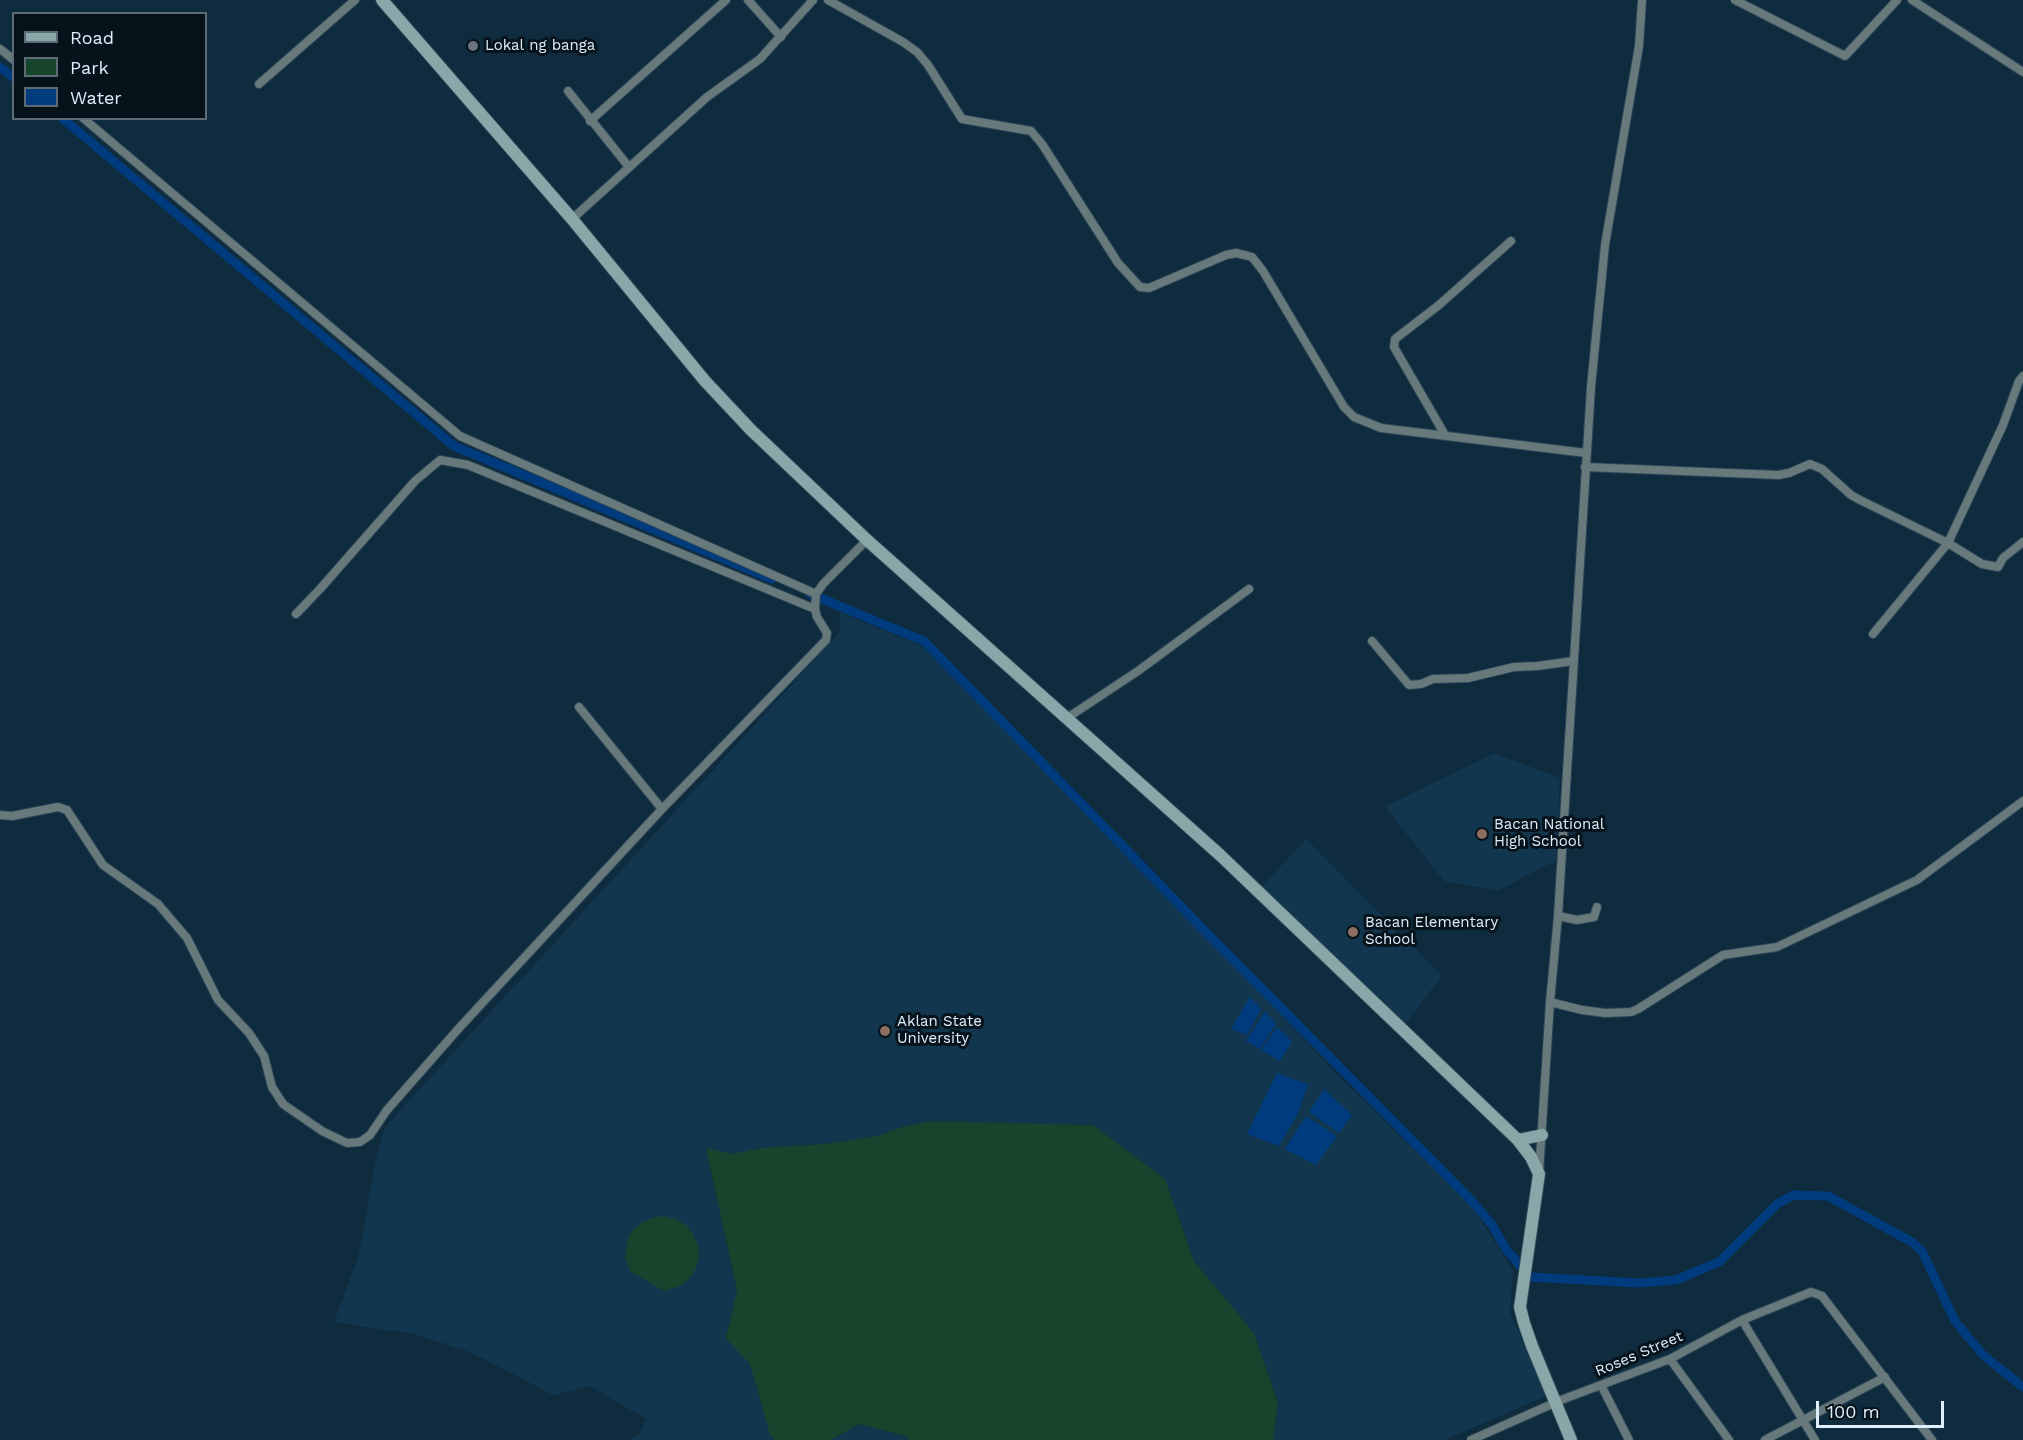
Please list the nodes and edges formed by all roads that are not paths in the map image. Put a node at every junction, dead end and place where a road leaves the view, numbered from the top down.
1 (355, 0) edge
2 (382, 0) edge
3 (726, 0) edge
4 (748, 0) edge
5 (813, 0) edge
6 (828, 0) edge
7 (1642, 0) edge
8 (1735, 0) edge
9 (1896, 0) edge
10 (1912, 0) edge
11 (1923, 3) edge
12 (781, 36) junction
13 (0, 49) edge
14 (12, 58) edge
15 (2023, 72) edge
16 (260, 84) dead end
17 (568, 91) dead end
18 (85, 120) edge
19 (590, 121) junction
20 (629, 167) junction
21 (572, 219) junction
22 (1511, 240) dead end
23 (2023, 376) edge
24 (1445, 435) junction
25 (1586, 453) junction
26 (1585, 467) junction
27 (867, 540) junction
28 (2023, 542) edge
29 (1948, 543) junction
30 (1249, 589) dead end
31 (815, 599) junction
32 (296, 614) dead end
33 (1873, 634) dead end
34 (1372, 641) dead end
35 (1573, 661) junction
36 (579, 707) dead end
37 (1068, 718) junction
38 (2023, 801) edge
39 (662, 809) junction
40 (0, 815) edge
41 (1597, 907) dead end
42 (1558, 916) junction
43 (1550, 1002) junction
44 (1542, 1135) junction
45 (1518, 1140) junction
46 (1539, 1174) junction
47 (1742, 1320) junction
48 (1670, 1359) junction
49 (1885, 1377) junction
50 (1601, 1385) junction
51 (1558, 1401) junction
52 (1803, 1420) junction
53 (1471, 1440) edge
54 (1571, 1440) edge
55 (1580, 1440) edge
56 (1629, 1440) edge
57 (1729, 1440) edge
58 (1765, 1440) edge
59 (1815, 1440) edge
60 (1931, 1440) edge

1 - 16 street
2 - 21 main road
3 - 19 street
4 - 12 street
5 - 12 street
6 - 24 street
7 - 25 street
8 - 9 street
10 - 11 street
11 - 15 street
12 - 20 street
13 - 14 street
17 - 19 street
18 - 31 street
19 - 20 street
20 - 21 street
21 - 27 main road
22 - 24 street
23 - 29 street
24 - 25 street
25 - 26 street
26 - 29 street
26 - 35 street
27 - 31 street
27 - 37 main road
28 - 29 street
29 - 33 street
30 - 37 street
31 - 32 street
31 - 39 street
34 - 35 street
35 - 42 street
36 - 39 street
37 - 45 main road
38 - 43 street
39 - 40 street
41 - 42 street
42 - 43 street
43 - 44 street
44 - 45 main road
44 - 46 street
45 - 46 main road
46 - 51 main road
47 - 48 street, Roses Street
47 - 49 street, Roses Street
47 - 52 street
48 - 50 street, Roses Street
48 - 57 street
49 - 52 street
49 - 60 street
50 - 51 street, Roses Street
50 - 56 street
51 - 53 street, Roses Street
51 - 54 main road
51 - 55 main road
52 - 58 street
52 - 59 street

